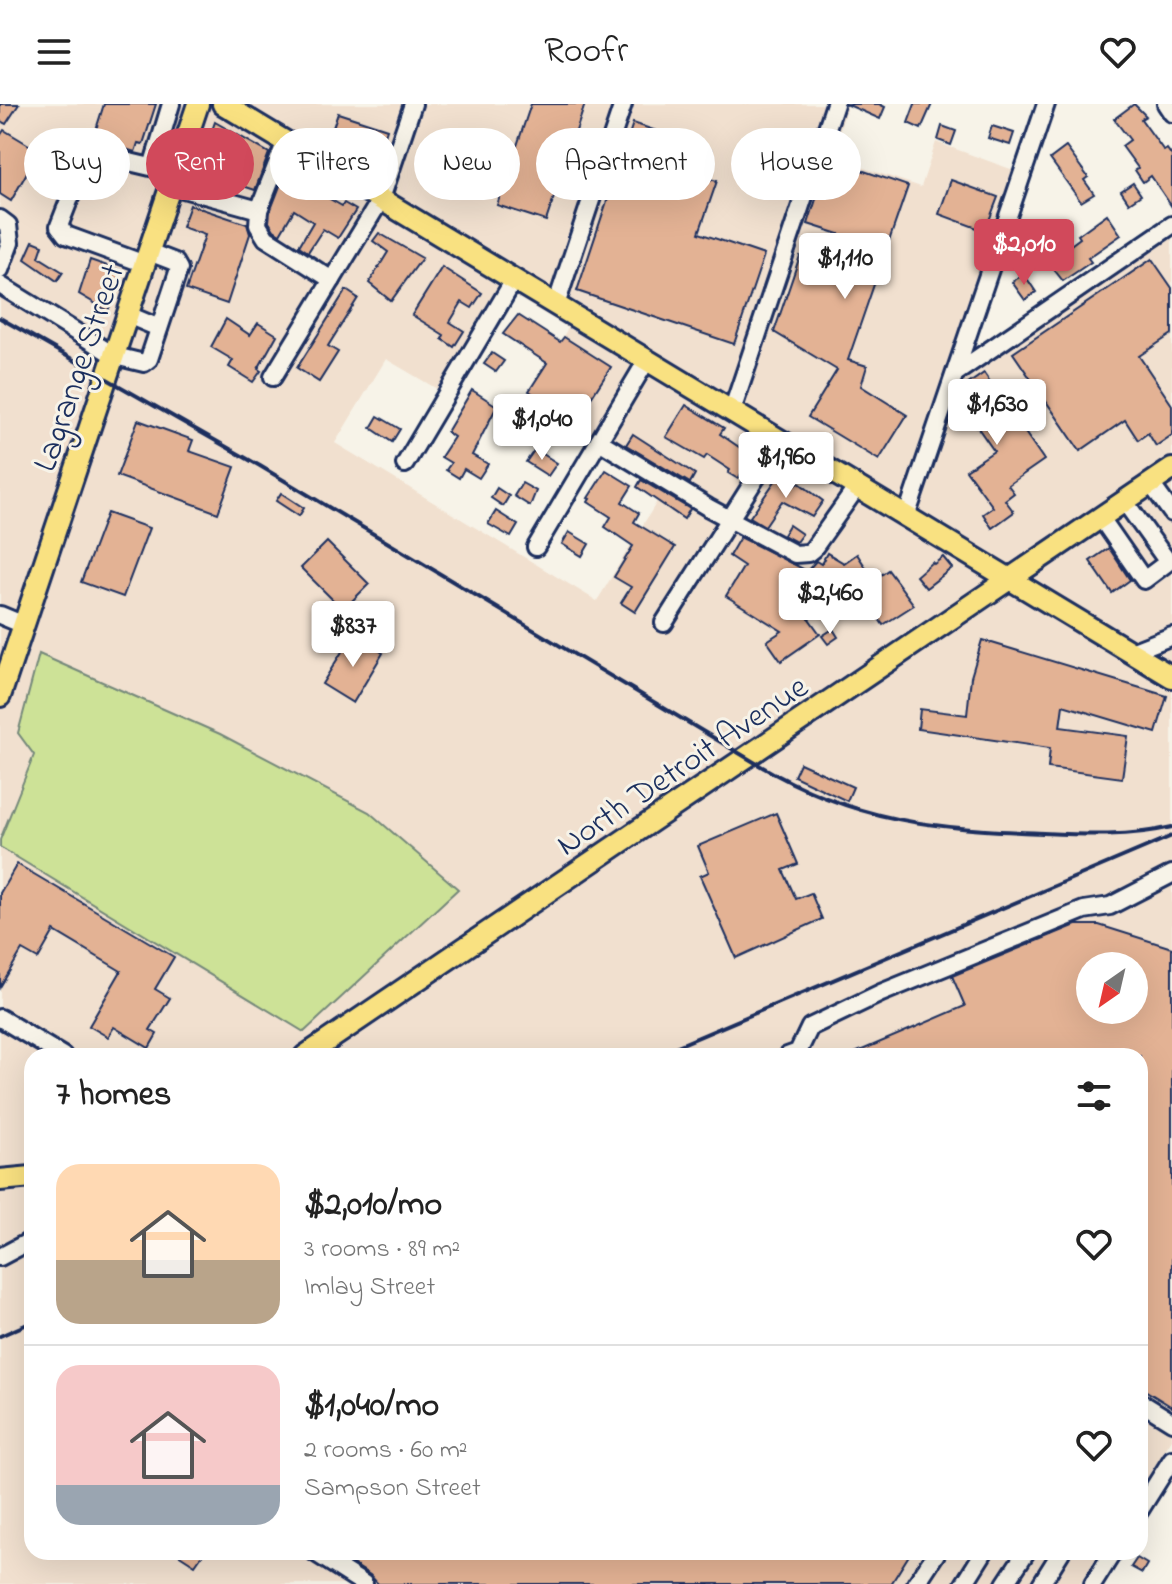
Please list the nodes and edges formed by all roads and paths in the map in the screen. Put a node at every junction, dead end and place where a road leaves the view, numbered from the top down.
1 (171, 104) edge
2 (198, 104) edge
3 (413, 104) edge
4 (623, 104) edge
5 (835, 104) edge
6 (1046, 104) edge
7 (1166, 104) edge
8 (236, 108) edge
9 (1172, 113) edge
10 (164, 128) edge
11 (190, 128) edge
12 (270, 130) edge
13 (398, 149) edge
14 (146, 166) edge
15 (270, 182) edge
16 (167, 200) edge
17 (226, 200) edge
18 (380, 200) edge
19 (383, 200) edge
20 (259, 210) junction
21 (0, 219) edge
22 (1172, 225) edge
23 (147, 258) junction
24 (0, 270) edge
25 (332, 280) junction
26 (514, 280) junction
27 (0, 285) edge
28 (556, 305) junction
29 (128, 315) junction
30 (159, 328) junction
31 (115, 356) junction
32 (647, 360) junction
33 (956, 373) junction
34 (273, 377) dead end
35 (732, 411) junction
36 (780, 440) junction
37 (599, 441) junction
38 (405, 464) dead end
39 (1172, 469) edge
40 (1151, 484) junction
41 (857, 487) junction
42 (1125, 502) junction
43 (1172, 513) edge
44 (906, 517) junction
45 (1101, 518) junction
46 (730, 519) junction
47 (536, 547) dead end
48 (1011, 580) junction
49 (0, 615) edge
50 (664, 623) dead end
51 (24, 625) junction
52 (1172, 636) edge
53 (1131, 652) junction
54 (1172, 677) edge
55 (0, 696) edge
56 (1172, 874) edge
57 (0, 1018) edge
58 (50, 1048) edge
59 (317, 1048) edge
60 (800, 1048) edge
61 (24, 1178) edge
62 (0, 1180) edge
63 (24, 1244) edge
64 (0, 1257) edge
65 (1148, 1407) edge
66 (1172, 1422) edge
67 (1172, 1459) edge
68 (1148, 1497) edge
69 (326, 1560) edge
70 (932, 1560) edge
71 (979, 1560) edge
72 (1021, 1560) edge
73 (1056, 1560) edge
74 (1108, 1560) edge
75 (364, 1584) edge
76 (916, 1584) edge
77 (964, 1584) edge
78 (1005, 1584) edge
79 (1041, 1584) edge
80 (1093, 1584) edge

1 - 10 street
2 - 11 main road, Lagrange Street
3 - 13 street
4 - 28 street
5 - 35 street
6 - 33 street
7 - 9 street
8 - 12 main road
14 - 23 street
15 - 20 street
16 - 23 main road, Lagrange Street
17 - 20 street
18 - 25 street
19 - 26 main road
20 - 25 street
21 - 24 street
22 - 33 street
23 - 29 main road, Lagrange Street
23 - 30 street
25 - 34 street
26 - 28 main road
26 - 38 street
27 - 31 street
28 - 32 main road
29 - 30 street
29 - 31 main road, Lagrange Street
30 - 31 street
31 - 51 main road, Lagrange Street
32 - 35 main road
32 - 37 street
33 - 44 street
35 - 36 main road
36 - 41 main road
36 - 46 street
37 - 46 street
37 - 47 street
39 - 40 main road, North Detroit Avenue
40 - 42 main road, North Detroit Avenue
40 - 43 street
41 - 44 main road
41 - 46 street
42 - 45 main road, North Detroit Avenue
42 - 45 street
44 - 48 main road
45 - 48 main road, North Detroit Avenue
46 - 50 street
48 - 53 main road
48 - 59 main road, North Detroit Avenue
49 - 51 street
51 - 55 main road, Lagrange Street
52 - 53 street
53 - 54 main road
56 - 60 street
57 - 58 street
61 - 62 main road
63 - 64 street
65 - 66 street
67 - 68 street
69 - 75 street
70 - 76 street
71 - 77 street
72 - 78 street
73 - 79 street
74 - 80 street

